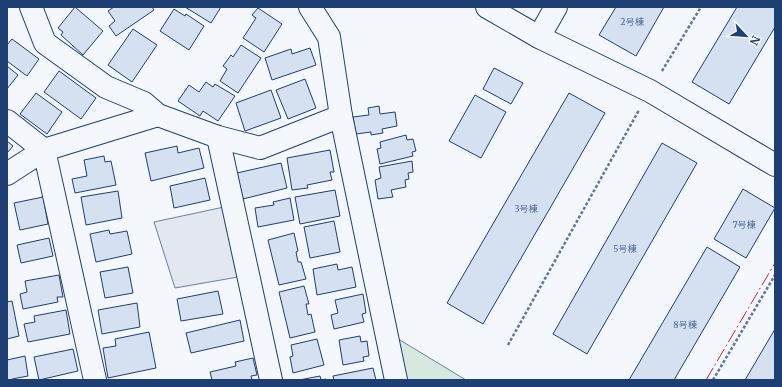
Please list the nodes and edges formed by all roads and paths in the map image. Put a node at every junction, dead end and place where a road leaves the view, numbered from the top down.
1 (31, 7) edge
2 (310, 7) edge
3 (487, 7) edge
4 (556, 7) edge
5 (701, 7) edge
6 (539, 37) junction
7 (650, 91) junction
8 (158, 115) junction
9 (341, 116) junction
10 (7, 121) edge
11 (218, 136) junction
12 (44, 150) junction
13 (775, 166) edge
14 (7, 174) edge
15 (775, 275) edge
16 (508, 345) dead end
17 (95, 380) edge
18 (271, 380) edge
19 (396, 380) edge
20 (713, 380) edge

1 - 8 street
2 - 9 street
3 - 6 street
4 - 6 street
5 - 7 path
6 - 7 street
7 - 13 street
7 - 16 path
8 - 11 street
8 - 12 street
9 - 11 street
9 - 19 street
10 - 12 street
11 - 18 street
12 - 14 street
12 - 17 street
15 - 20 path

